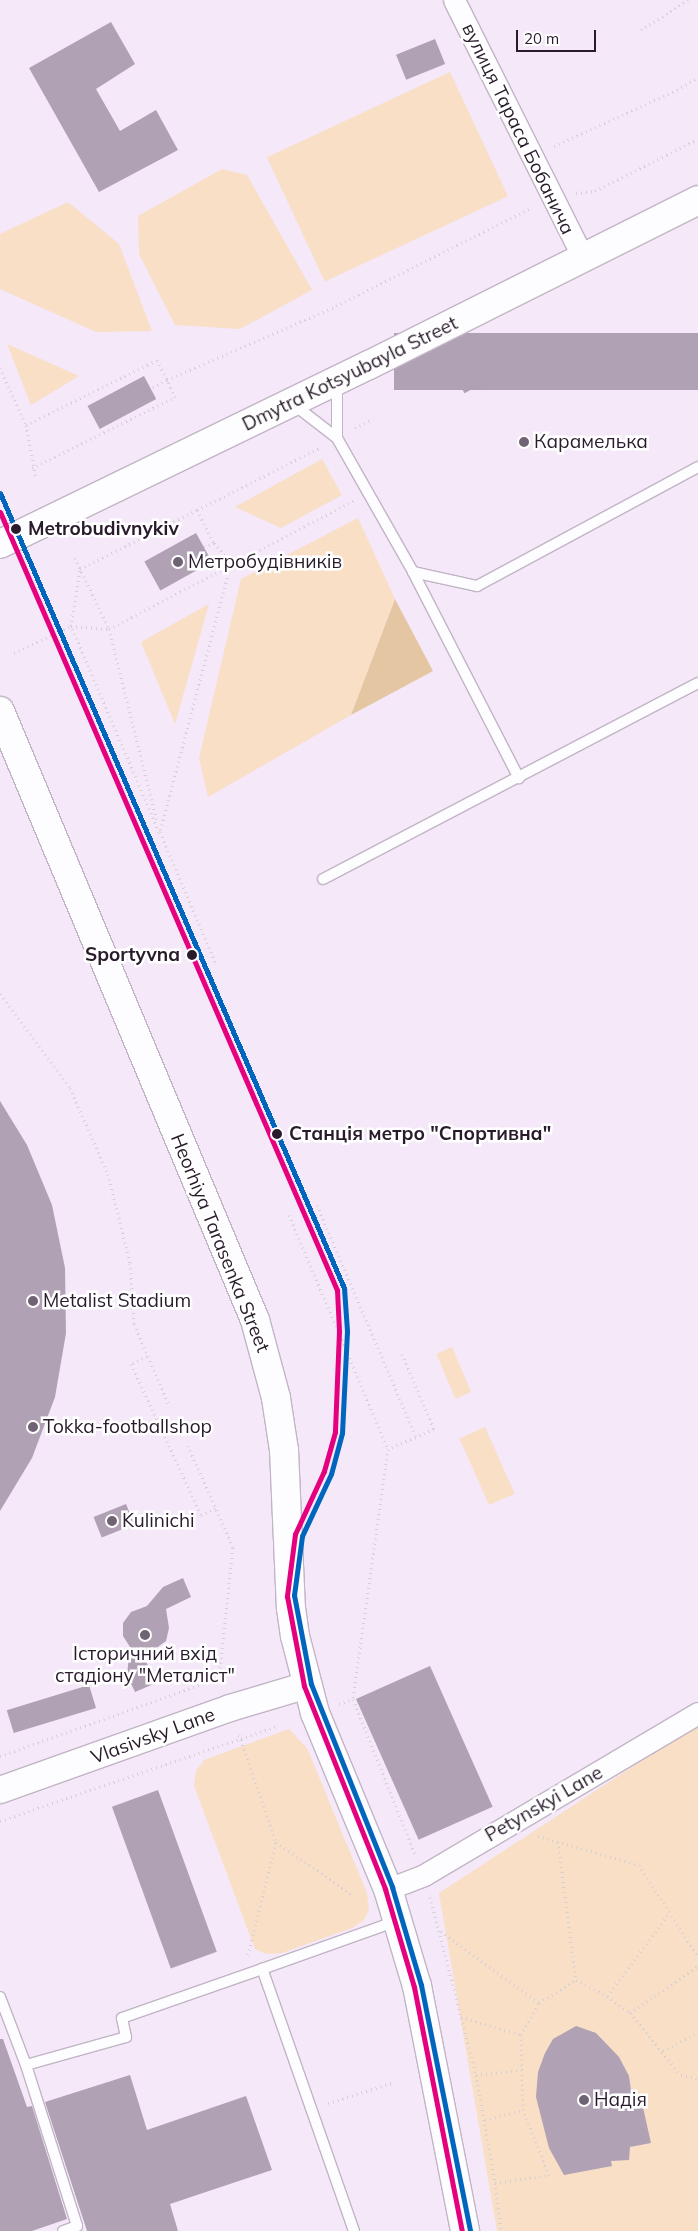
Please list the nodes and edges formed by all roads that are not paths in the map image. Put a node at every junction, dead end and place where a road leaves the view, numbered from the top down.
1 (454, 0) edge
2 (698, 200) edge
3 (583, 258) junction
4 (337, 380) junction
5 (291, 402) junction
6 (337, 438) junction
7 (698, 467) edge
8 (0, 544) edge
9 (413, 572) junction
10 (698, 683) edge
11 (0, 711) edge
12 (519, 778) junction
13 (323, 879) dead end
14 (307, 1685) junction
15 (698, 1713) edge
16 (0, 1790) edge
17 (388, 1889) junction
18 (398, 1920) junction
19 (262, 1969) junction
20 (0, 1997) edge
21 (26, 2065) junction
22 (63, 2231) edge
23 (354, 2231) edge
24 (465, 2231) edge

1 - 3 street, вулиця Тараса Бобанича
2 - 3 main road, Dmytra Kotsyubayla Street
3 - 4 main road, Dmytra Kotsyubayla Street
4 - 5 main road, Dmytra Kotsyubayla Street
4 - 6 lane
5 - 6 lane
5 - 8 main road, Dmytra Kotsyubayla Street
6 - 9 lane
7 - 9 lane
9 - 12 lane
10 - 12 lane
11 - 14 main road, Heorhiya Tarasenka Street
12 - 13 lane
14 - 16 street, Vlasivsky Lane
14 - 17 main road, Heorhiya Tarasenka Street
15 - 17 street, Petynskyi Lane
17 - 18 main road, Heorhiya Tarasenka Street
18 - 19 lane
18 - 24 main road, Heorhiya Tarasenka Street
19 - 21 lane
19 - 23 lane
20 - 21 lane
21 - 22 lane

